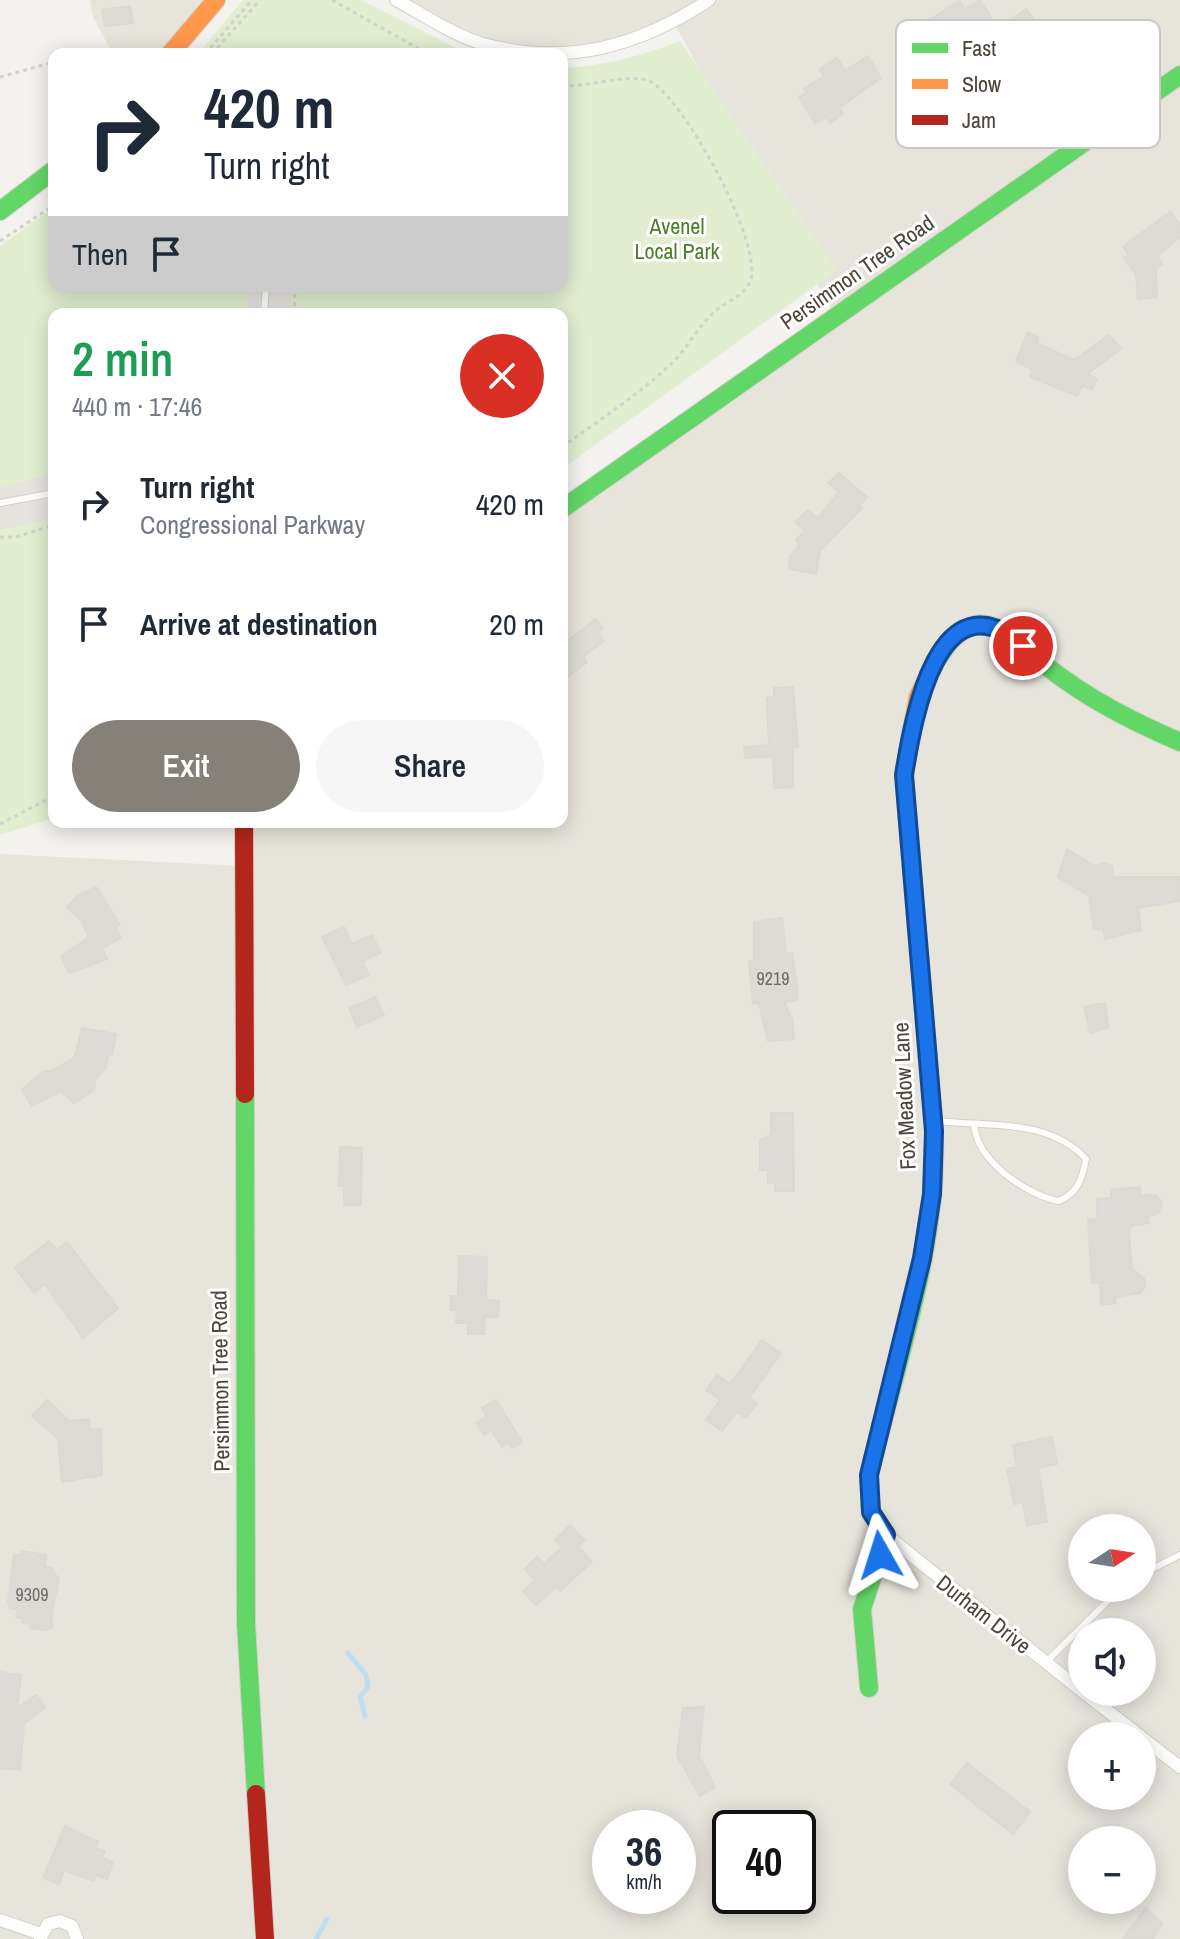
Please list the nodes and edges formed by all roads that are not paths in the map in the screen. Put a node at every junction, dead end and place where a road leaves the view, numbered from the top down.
1 (216, 0) edge
2 (396, 0) edge
3 (709, 0) edge
4 (175, 48) edge
5 (505, 48) edge
6 (568, 52) edge
7 (1180, 75) edge
8 (1160, 89) edge
9 (1076, 148) edge
10 (48, 175) edge
11 (0, 211) edge
12 (48, 494) edge
13 (0, 503) edge
14 (568, 505) edge
15 (1180, 742) edge
16 (244, 828) edge
17 (933, 1120) junction
18 (974, 1124) junction
19 (886, 1535) junction
20 (1180, 1555) edge
21 (1156, 1567) edge
22 (1107, 1602) edge
23 (1045, 1663) junction
24 (1068, 1681) edge
25 (869, 1688) dead end
26 (1100, 1706) edge
27 (1121, 1722) edge
28 (1156, 1749) edge
29 (1180, 1767) edge
30 (0, 1920) edge
31 (40, 1937) edge
32 (77, 1939) edge
33 (265, 1939) edge

1 - 4 main road
2 - 5 street
3 - 6 street
7 - 8 main road, Persimmon Tree Road
9 - 14 main road, Persimmon Tree Road
10 - 11 main road
12 - 13 lane
15 - 17 main road, Fox Meadow Lane
16 - 33 main road, Persimmon Tree Road
17 - 18 lane
17 - 19 main road, Fox Meadow Lane
18 - 18 lane
19 - 23 street, Durham Drive
19 - 25 main road
20 - 21 lane
22 - 23 lane
23 - 24 street, Durham Drive
26 - 27 street, Durham Drive
28 - 29 street, Durham Drive
30 - 31 street
31 - 32 street

